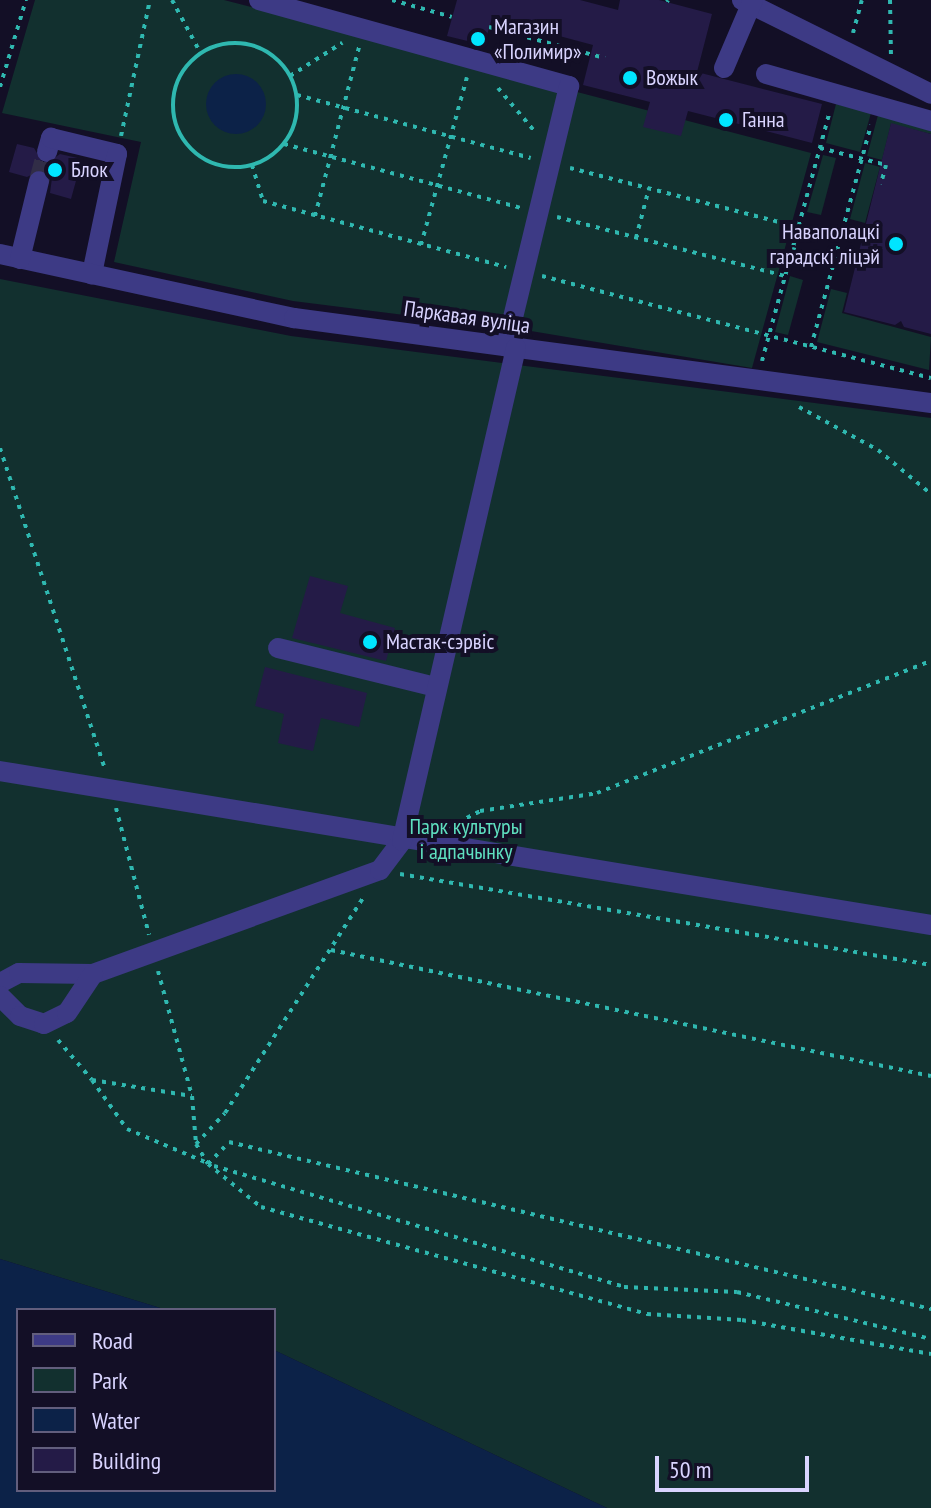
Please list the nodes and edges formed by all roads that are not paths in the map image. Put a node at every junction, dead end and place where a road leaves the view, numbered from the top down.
1 (259, 0) edge
2 (749, 1) edge
3 (724, 68) dead end
4 (766, 74) dead end
5 (931, 94) edge
6 (931, 121) edge
7 (47, 152) dead end
8 (39, 181) tunnel mouth
9 (10, 256) edge
10 (92, 274) junction
11 (511, 347) junction
12 (931, 403) edge
13 (278, 648) dead end
14 (436, 687) junction
15 (0, 771) edge
16 (402, 841) junction
17 (931, 925) edge
18 (93, 974) junction
19 (0, 983) edge
20 (0, 996) edge

1 - 11 street
2 - 3 street
2 - 5 street
4 - 6 street
7 - 10 street
8 - 9 street
9 - 10 street, Паркавая вуліца
10 - 11 street, Паркавая вуліца
11 - 12 street, Паркавая вуліца
11 - 14 street
13 - 14 street
14 - 16 street
15 - 16 street
16 - 17 street
16 - 18 street
18 - 19 street
18 - 20 street

